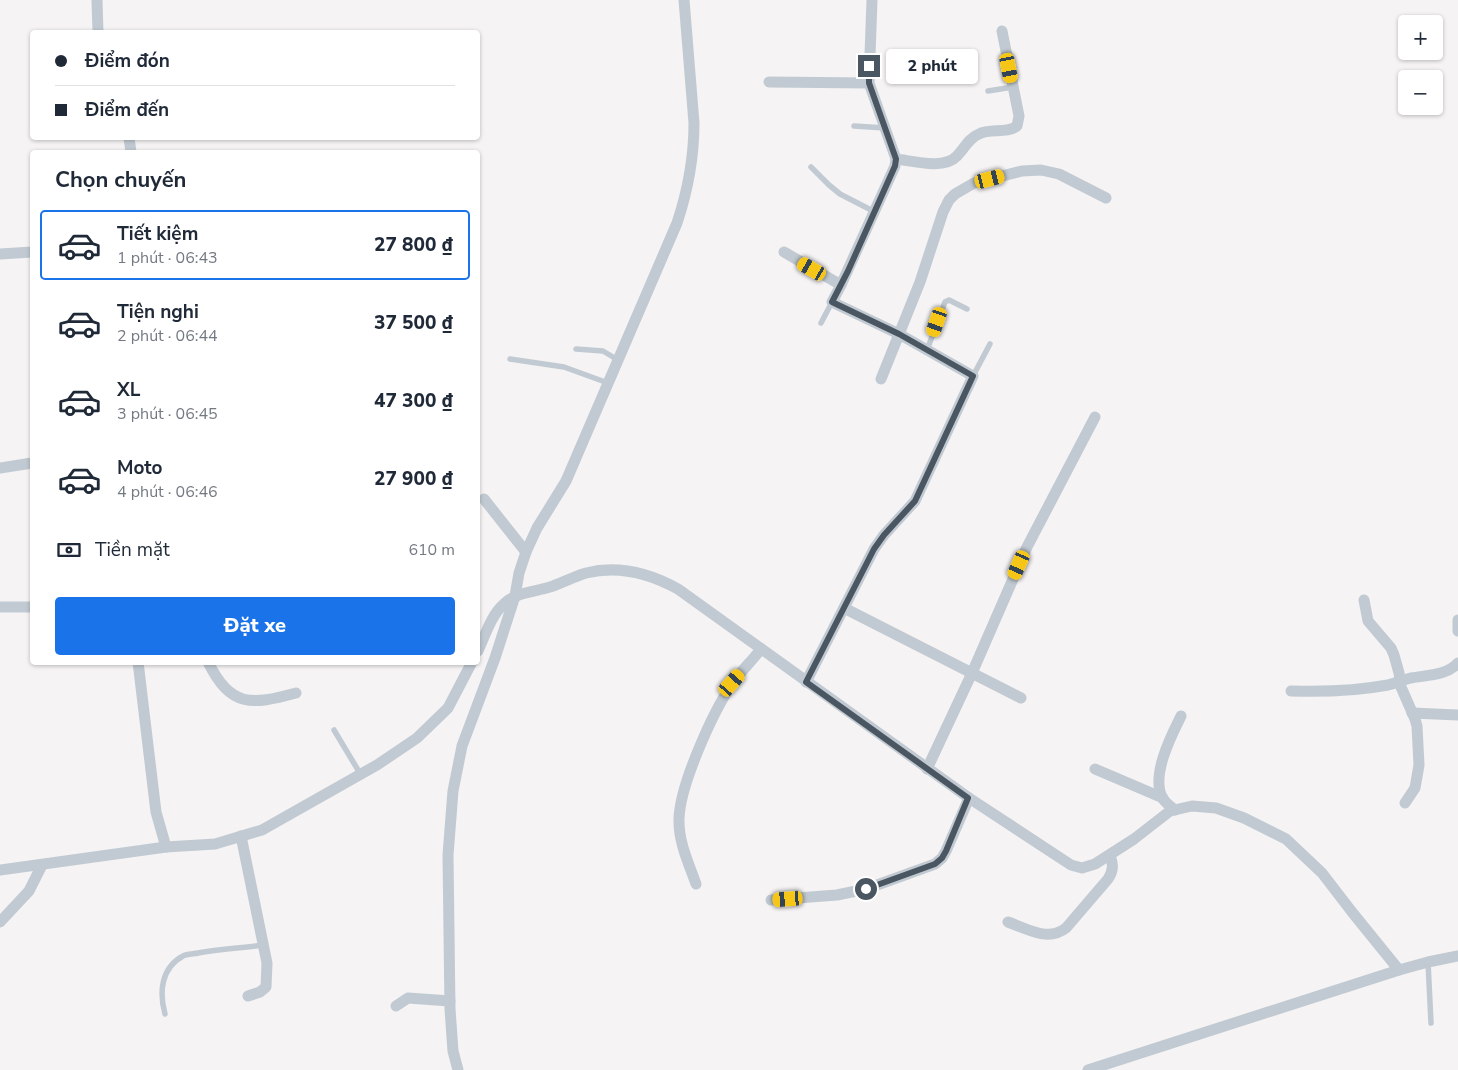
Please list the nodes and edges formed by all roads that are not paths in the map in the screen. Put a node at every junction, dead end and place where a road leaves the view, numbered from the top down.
1 (97, 0) edge
2 (684, 0) edge
3 (872, 0) edge
4 (98, 30) edge
5 (1002, 31) dead end
6 (769, 82) dead end
7 (869, 83) junction
8 (1013, 88) junction
9 (988, 91) dead end
10 (854, 126) dead end
11 (885, 128) junction
12 (896, 159) junction
13 (811, 167) dead end
14 (1106, 198) dead end
15 (875, 212) junction
16 (30, 252) edge
17 (784, 252) dead end
18 (0, 254) edge
19 (841, 285) junction
20 (832, 302) junction
21 (967, 308) dead end
22 (821, 323) dead end
23 (899, 334) junction
24 (990, 344) dead end
25 (576, 349) dead end
26 (927, 350) junction
27 (510, 359) dead end
28 (618, 360) junction
29 (973, 376) junction
30 (881, 380) dead end
31 (608, 383) junction
32 (1095, 417) dead end
33 (30, 462) edge
34 (0, 468) edge
35 (484, 499) dead end
36 (526, 552) junction
37 (515, 596) junction
38 (1364, 600) dead end
39 (0, 607) edge
40 (30, 607) edge
41 (844, 608) junction
42 (1458, 620) edge
43 (1458, 631) edge
44 (480, 647) edge
45 (761, 649) junction
46 (1458, 663) edge
47 (138, 665) edge
48 (210, 665) edge
49 (470, 665) edge
50 (972, 673) junction
51 (806, 682) junction
52 (1399, 682) junction
53 (1291, 691) dead end
54 (296, 693) dead end
55 (1021, 698) dead end
56 (1412, 713) junction
57 (1181, 716) dead end
58 (1458, 716) edge
59 (334, 730) dead end
60 (927, 769) junction
61 (1095, 769) dead end
62 (361, 774) junction
63 (968, 798) junction
64 (1163, 798) junction
65 (1405, 803) dead end
66 (1174, 810) junction
67 (241, 836) junction
68 (166, 848) junction
69 (1110, 855) junction
70 (42, 865) junction
71 (0, 870) edge
72 (696, 884) dead end
73 (771, 900) dead end
74 (0, 922) edge
75 (1008, 922) dead end
76 (263, 946) junction
77 (1458, 956) edge
78 (1428, 962) junction
79 (1399, 970) junction
80 (248, 996) dead end
81 (450, 1002) junction
82 (396, 1006) dead end
83 (165, 1014) dead end
84 (1431, 1022) dead end
85 (458, 1070) edge
86 (1088, 1070) edge

1 - 4 street
2 - 28 street
3 - 7 street
5 - 8 street
6 - 7 street
7 - 11 street
8 - 9 lane
8 - 12 street
10 - 11 lane
11 - 12 street
12 - 15 street
13 - 15 lane
14 - 23 street
15 - 19 street
16 - 18 street
17 - 19 street
19 - 20 street
20 - 22 lane
20 - 23 street
21 - 26 lane
23 - 26 street
23 - 30 street
24 - 29 lane
25 - 28 lane
26 - 29 street
27 - 31 lane
28 - 31 street
29 - 41 street
31 - 36 street
32 - 50 street
33 - 34 street
35 - 36 street
36 - 37 street
37 - 44 street
37 - 45 street
37 - 81 street
38 - 52 street
39 - 40 street
41 - 50 street
41 - 51 street
42 - 43 street
45 - 51 street
45 - 72 street
46 - 52 street
47 - 68 street
48 - 54 street
49 - 62 street
50 - 55 street
50 - 60 street
51 - 60 street
52 - 53 street
52 - 56 street
56 - 58 street
56 - 65 street
57 - 64 street
59 - 62 lane
60 - 63 street
61 - 64 street
62 - 67 street
63 - 69 street
63 - 73 street
64 - 66 street
66 - 69 street
66 - 79 street
67 - 68 street
67 - 76 street
68 - 70 street
69 - 75 street
70 - 71 street
70 - 74 street
76 - 80 street
76 - 83 lane
77 - 78 street
78 - 79 street
78 - 84 lane
79 - 86 street
81 - 82 street
81 - 85 street

